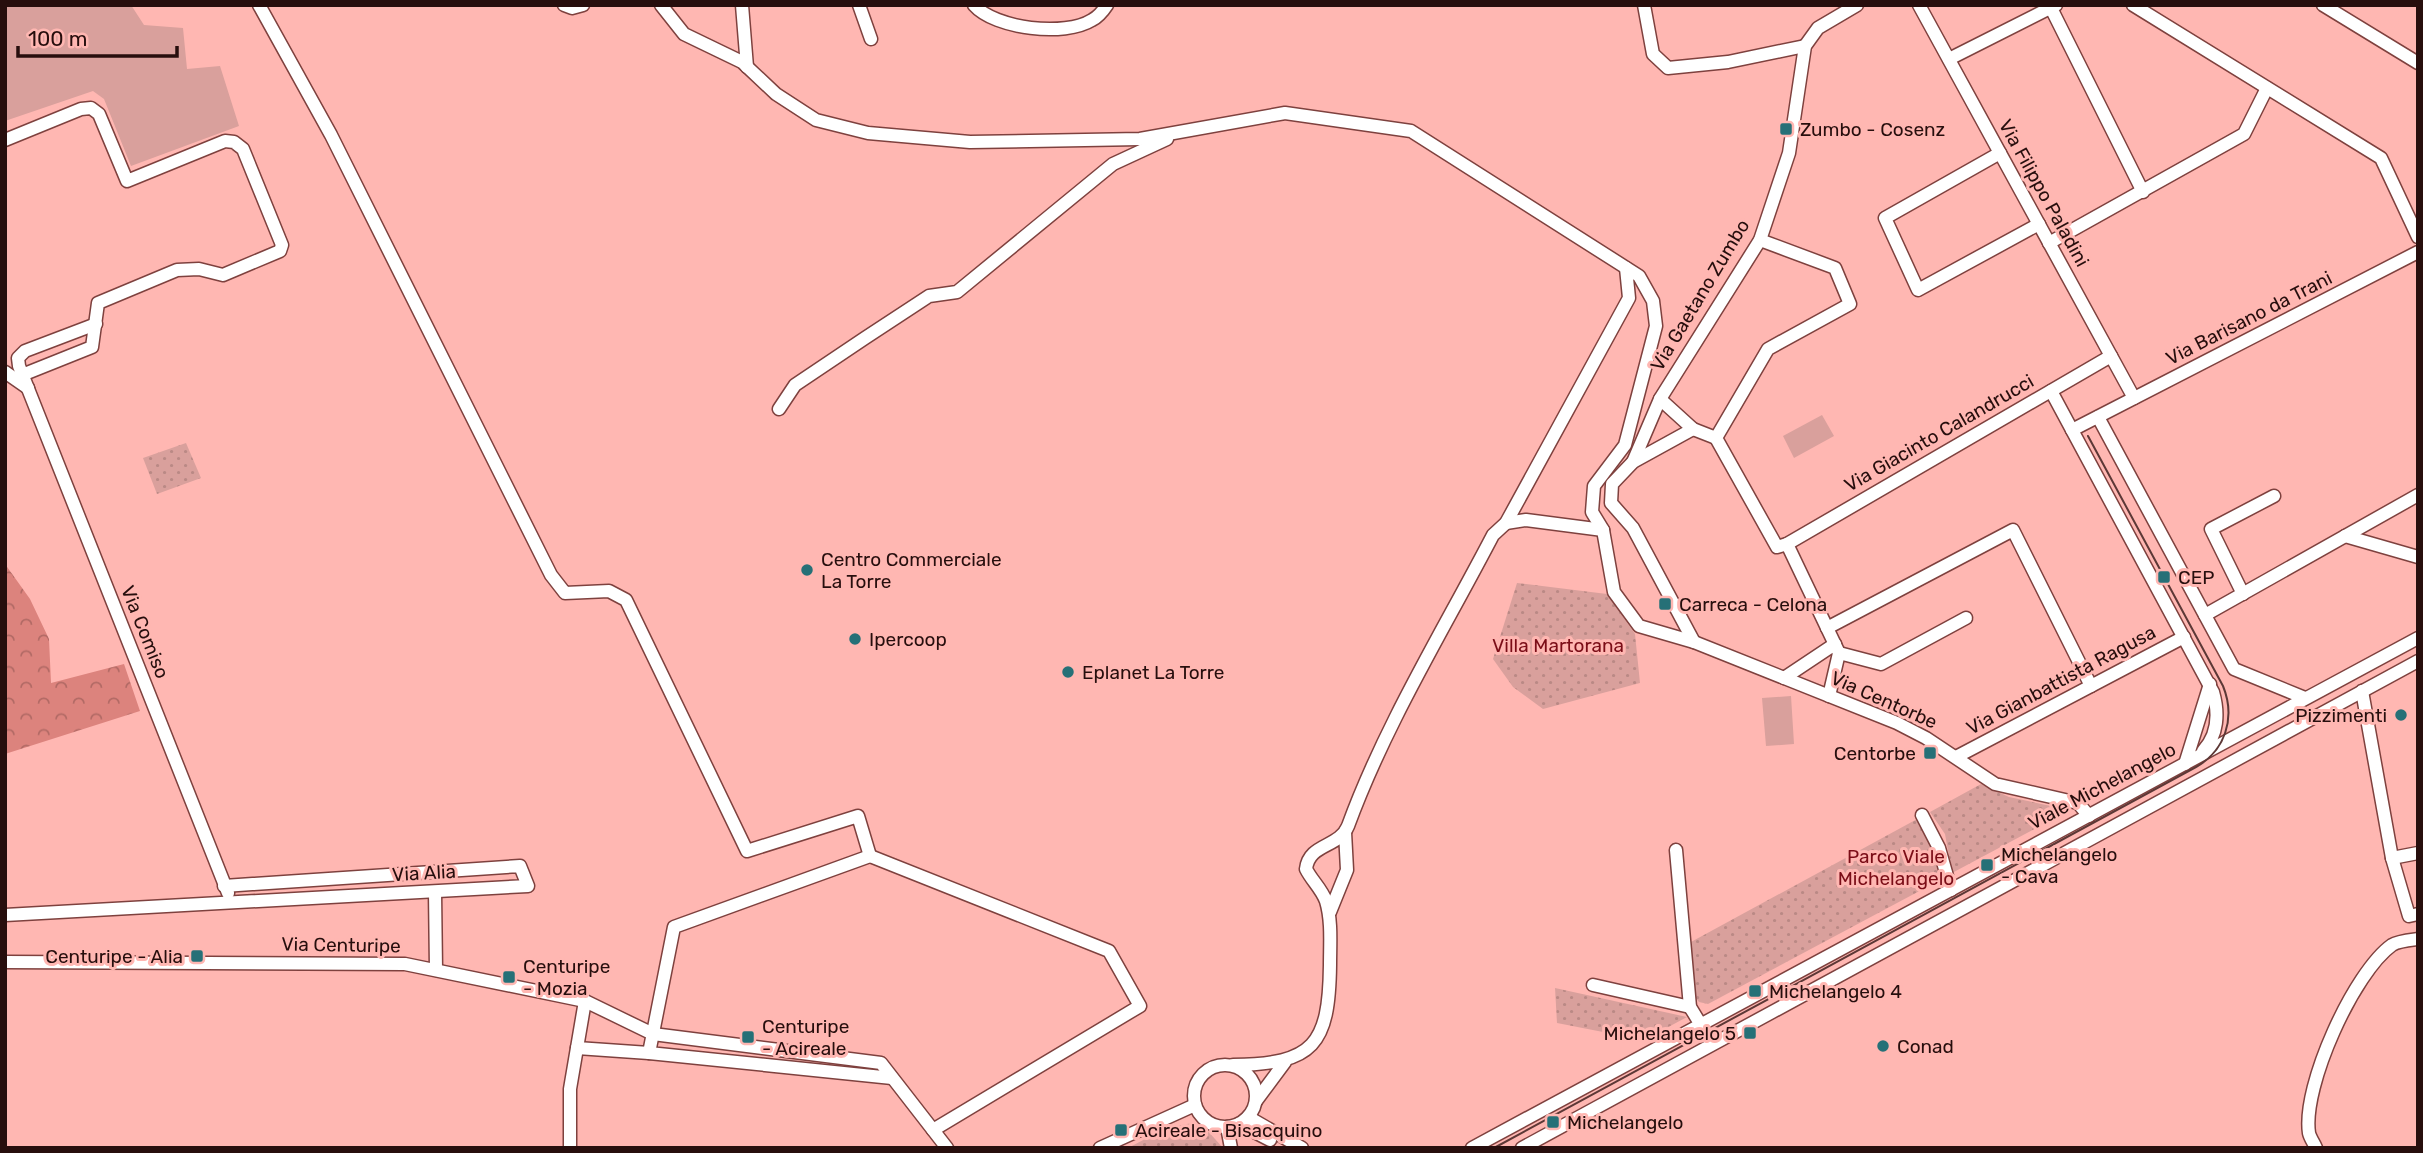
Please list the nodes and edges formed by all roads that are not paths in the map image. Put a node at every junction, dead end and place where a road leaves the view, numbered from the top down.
1 (259, 5) edge
2 (564, 5) edge
3 (583, 5) edge
4 (661, 5) edge
5 (733, 5) edge
6 (742, 5) edge
7 (859, 5) edge
8 (974, 5) edge
9 (1107, 5) edge
10 (1644, 5) edge
11 (1857, 5) edge
12 (1920, 5) edge
13 (2133, 5) edge
14 (2323, 5) edge
15 (2053, 6) edge
16 (871, 39) dead end
17 (1805, 46) junction
18 (744, 47) junction
19 (1949, 59) junction
20 (2418, 63) edge
21 (747, 67) junction
22 (2267, 88) junction
23 (1183, 131) junction
24 (5, 140) edge
25 (2000, 153) junction
26 (2143, 192) junction
27 (2039, 224) junction
28 (2418, 237) edge
29 (1760, 240) junction
30 (2049, 243) junction
31 (2418, 253) edge
32 (1626, 268) junction
33 (96, 324) junction
34 (2111, 356) junction
35 (5, 372) edge
36 (22, 375) junction
37 (28, 389) junction
38 (2050, 391) junction
39 (2134, 398) junction
40 (1660, 399) junction
41 (779, 409) dead end
42 (2098, 417) junction
43 (1693, 429) junction
44 (2072, 430) junction
45 (1716, 438) junction
46 (1633, 461) junction
47 (2418, 495) edge
48 (2274, 496) dead end
49 (1506, 523) junction
50 (1603, 530) junction
51 (2345, 536) junction
52 (1787, 544) junction
53 (2418, 556) edge
54 (2244, 594) junction
55 (2205, 615) junction
56 (1966, 618) dead end
57 (1827, 628) junction
58 (2184, 637) junction
59 (2415, 639) edge
60 (1694, 642) junction
61 (1837, 649) junction
62 (2418, 654) edge
63 (2418, 661) edge
64 (1784, 678) junction
65 (2210, 684) junction
66 (2091, 686) junction
67 (2362, 691) junction
68 (1829, 696) junction
69 (2305, 698) junction
70 (1956, 757) junction
71 (2197, 757) junction
72 (2185, 764) junction
73 (1922, 815) dead end
74 (2089, 816) junction
75 (1345, 832) junction
76 (1321, 847) junction
77 (1676, 850) dead end
78 (2418, 853) edge
79 (870, 856) junction
80 (2392, 858) junction
81 (1346, 860) junction
82 (1310, 878) junction
83 (1342, 879) junction
84 (224, 886) junction
85 (1951, 890) junction
86 (435, 892) junction
87 (233, 903) junction
88 (5, 915) edge
89 (2413, 915) edge
90 (1330, 916) junction
91 (2414, 939) edge
92 (5, 962) edge
93 (436, 970) junction
94 (1593, 985) dead end
95 (585, 1002) junction
96 (1690, 1007) junction
97 (1701, 1025) junction
98 (653, 1034) junction
99 (577, 1048) junction
100 (649, 1053) junction
101 (1285, 1062) junction
102 (1233, 1065) junction
103 (892, 1078) junction
104 (1256, 1101) junction
105 (1195, 1105) junction
106 (1238, 1123) junction
107 (933, 1130) junction
108 (1105, 1147) edge
109 (570, 1148) edge
110 (947, 1148) edge
111 (1231, 1148) edge
112 (1285, 1148) edge
113 (1302, 1148) edge
114 (1472, 1148) edge
115 (1522, 1148) edge
116 (2316, 1148) edge

1 - 79 street
2 - 3 street
4 - 21 street
5 - 18 street
6 - 18 street
7 - 16 street
8 - 9 street
10 - 17 street
11 - 17 street
12 - 19 street, Via Filippo Paladini
13 - 22 street
14 - 20 street
15 - 19 street
15 - 26 street
17 - 29 street, Via Gaetano Zumbo
18 - 21 street
19 - 25 street, Via Filippo Paladini
21 - 23 street
22 - 26 street
22 - 28 street
23 - 32 street, Via Centorbe
23 - 41 street
24 - 33 street
25 - 27 street, Via Filippo Paladini
25 - 27 street
26 - 30 street
27 - 30 street, Via Filippo Paladini
29 - 40 street, Via Gaetano Zumbo
29 - 45 street
30 - 34 street, Via Filippo Paladini
31 - 39 street, Via Barisano da Trani
32 - 49 street
32 - 50 street, Via Centorbe
33 - 36 street
33 - 36 street
34 - 38 street, Via Giacinto Calandrucci
34 - 39 street, Via Filippo Paladini
35 - 37 street
36 - 37 street, Via Comiso
37 - 84 street, Via Comiso
38 - 44 street
38 - 52 street, Via Giacinto Calandrucci
39 - 42 street, Via Barisano da Trani
40 - 43 street
40 - 46 street, Via Gaetano Zumbo
42 - 44 street, Via Barisano da Trani
42 - 55 street
43 - 45 street
43 - 46 street
44 - 58 street
45 - 52 street
46 - 60 street
47 - 51 street
48 - 54 street
49 - 50 street
49 - 75 street
50 - 60 street, Via Centorbe
51 - 53 street
51 - 54 street
52 - 57 street
54 - 55 street
55 - 69 street
56 - 61 street
57 - 61 street
57 - 66 street
58 - 65 street
58 - 66 street, Via Gianbattista Ragusa
59 - 62 street
59 - 69 street, Viale Michelangelo
60 - 64 street, Via Centorbe
61 - 64 street
61 - 68 street
63 - 67 street, Viale Michelangelo
64 - 68 street, Via Centorbe
65 - 71 street
65 - 72 street
66 - 70 street, Via Gianbattista Ragusa
67 - 80 street
67 - 115 street, Viale Michelangelo
68 - 70 street, Via Centorbe
69 - 71 street, Viale Michelangelo
70 - 74 street, Via Centorbe
71 - 72 street, Viale Michelangelo
72 - 74 street, Viale Michelangelo
73 - 85 street
74 - 85 street, Viale Michelangelo
75 - 76 street
75 - 81 street
76 - 81 street
76 - 82 street
77 - 96 street
78 - 80 street
79 - 98 street
79 - 107 street
80 - 89 street
81 - 83 street
82 - 83 street
82 - 90 street
83 - 90 street
84 - 86 street, Via Alia
84 - 87 street, Via Comiso
85 - 97 street, Viale Michelangelo
86 - 87 street, Via Alia
86 - 93 street
87 - 88 street, Via Alia
89 - 91 street
90 - 101 street
91 - 116 street
92 - 93 street, Via Centuripe
93 - 95 street, Via Centuripe
94 - 96 street
95 - 98 street, Via Centuripe
95 - 99 street
96 - 97 street
97 - 114 street, Viale Michelangelo
98 - 100 street
98 - 103 street, Via Centuripe
99 - 100 street
99 - 109 street
100 - 103 street
101 - 102 street
101 - 104 street
102 - 104 street
102 - 105 street
103 - 107 street, Via Centuripe
104 - 106 street
105 - 106 street
105 - 108 street
106 - 111 street
106 - 112 street
106 - 113 street
107 - 110 street, Via Centuripe

